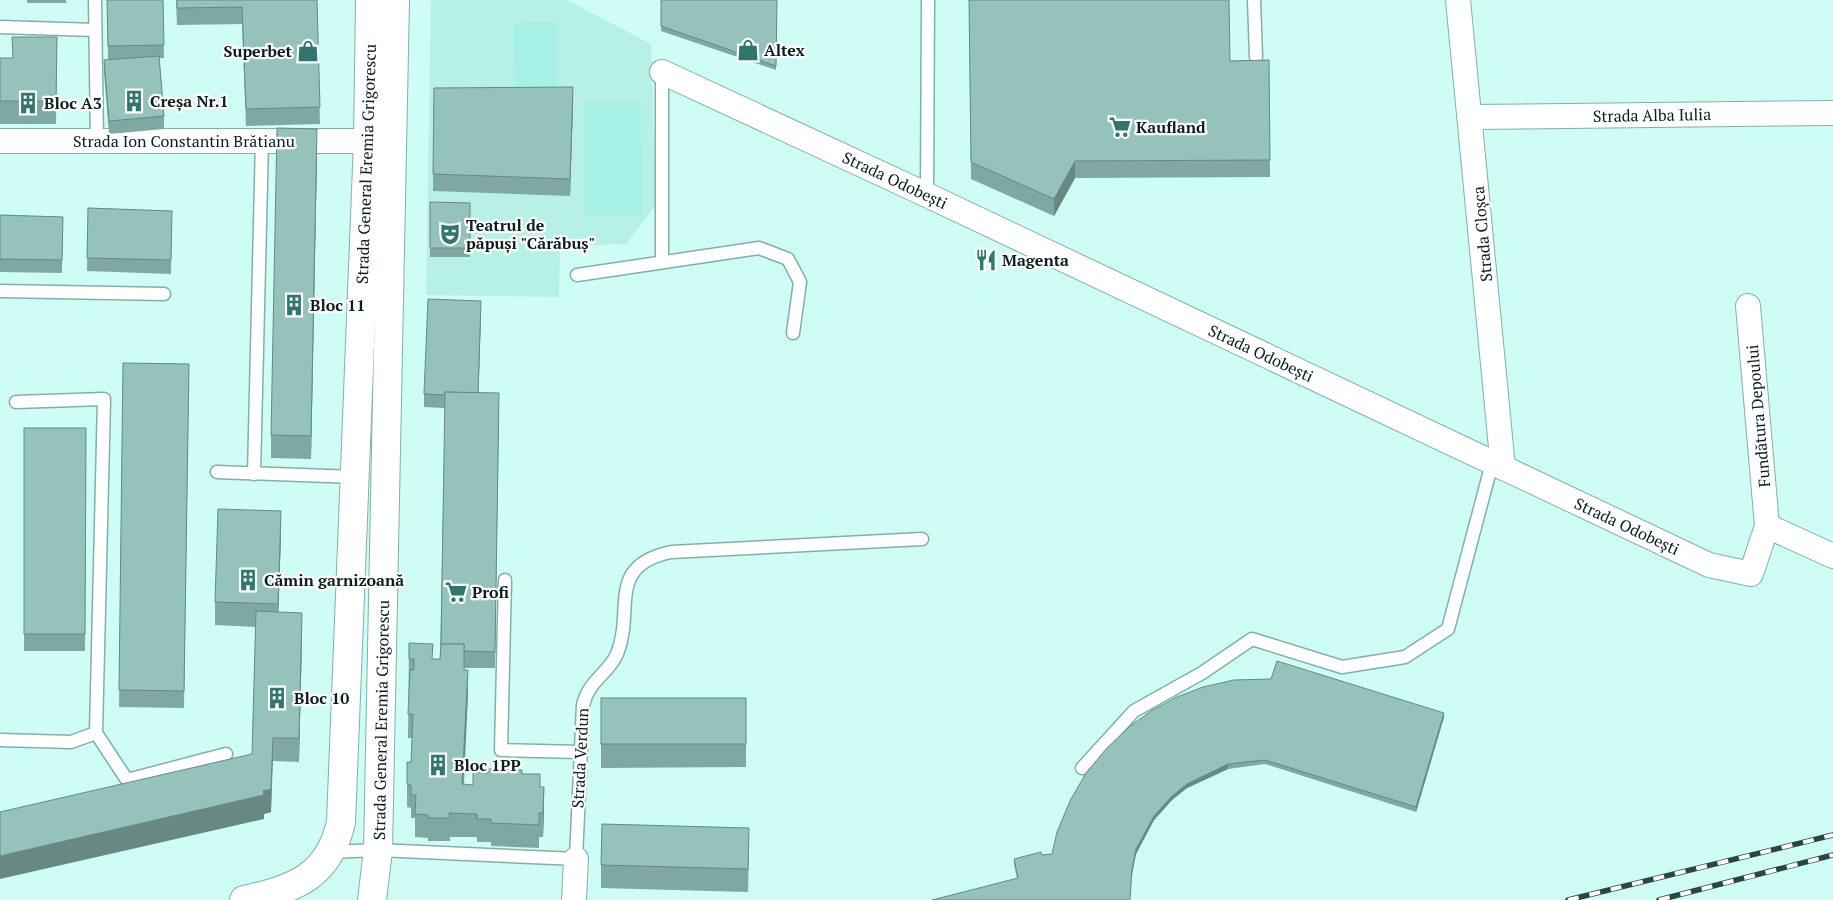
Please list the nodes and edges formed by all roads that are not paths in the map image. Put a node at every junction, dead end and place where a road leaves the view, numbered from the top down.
1 (94, 0) edge
2 (370, 0) edge
3 (395, 0) edge
4 (928, 0) edge
5 (1254, 0) edge
6 (1458, 0) edge
7 (0, 27) edge
8 (95, 30) junction
9 (1256, 57) dead end
10 (662, 72) joint
11 (1833, 113) edge
12 (1470, 117) junction
13 (262, 140) junction
14 (0, 141) edge
15 (97, 141) junction
16 (368, 141) junction
17 (927, 195) junction
18 (662, 262) junction
19 (577, 276) dead end
20 (0, 291) edge
21 (164, 294) dead end
22 (1748, 306) dead end
23 (793, 333) dead end
24 (16, 402) dead end
25 (1498, 465) junction
26 (217, 472) dead end
27 (254, 474) junction
28 (355, 477) junction
29 (1767, 526) junction
30 (922, 539) dead end
31 (1833, 556) edge
32 (505, 580) dead end
33 (96, 733) junction
34 (0, 740) edge
35 (580, 752) junction
36 (226, 754) dead end
37 (1082, 768) dead end
38 (378, 850) junction
39 (331, 852) junction
40 (576, 859) junction
41 (244, 900) edge
42 (372, 900) edge
43 (574, 900) edge

1 - 8 lane
2 - 16 street, Strada General Eremia Grigorescu
3 - 38 street, Strada General Eremia Grigorescu
4 - 17 lane
5 - 9 lane
6 - 12 street, Strada Cloșca
7 - 8 lane
8 - 15 lane
10 - 17 street, Strada Odobești
10 - 18 lane
11 - 12 street, Strada Alba Iulia
12 - 25 street, Strada Cloșca
13 - 15 street, Strada Ion Constantin Brătianu
13 - 16 street, Strada Ion Constantin Brătianu
13 - 27 lane
14 - 15 street, Strada Ion Constantin Brătianu
16 - 28 street, Strada General Eremia Grigorescu
17 - 25 street, Strada Odobești
18 - 19 lane
18 - 23 lane
20 - 21 lane
22 - 29 street, Fundătura Depoului
24 - 33 lane
25 - 29 street, Strada Odobești
25 - 37 lane
26 - 27 lane
27 - 28 lane
28 - 39 street, Strada General Eremia Grigorescu
29 - 31 street
30 - 35 lane, Strada Verdun
32 - 35 lane
33 - 34 lane
33 - 36 lane
35 - 40 lane, Strada Verdun
38 - 39 lane
38 - 40 lane
38 - 42 street, Strada General Eremia Grigorescu
39 - 41 street, Strada General Eremia Grigorescu
40 - 43 street

